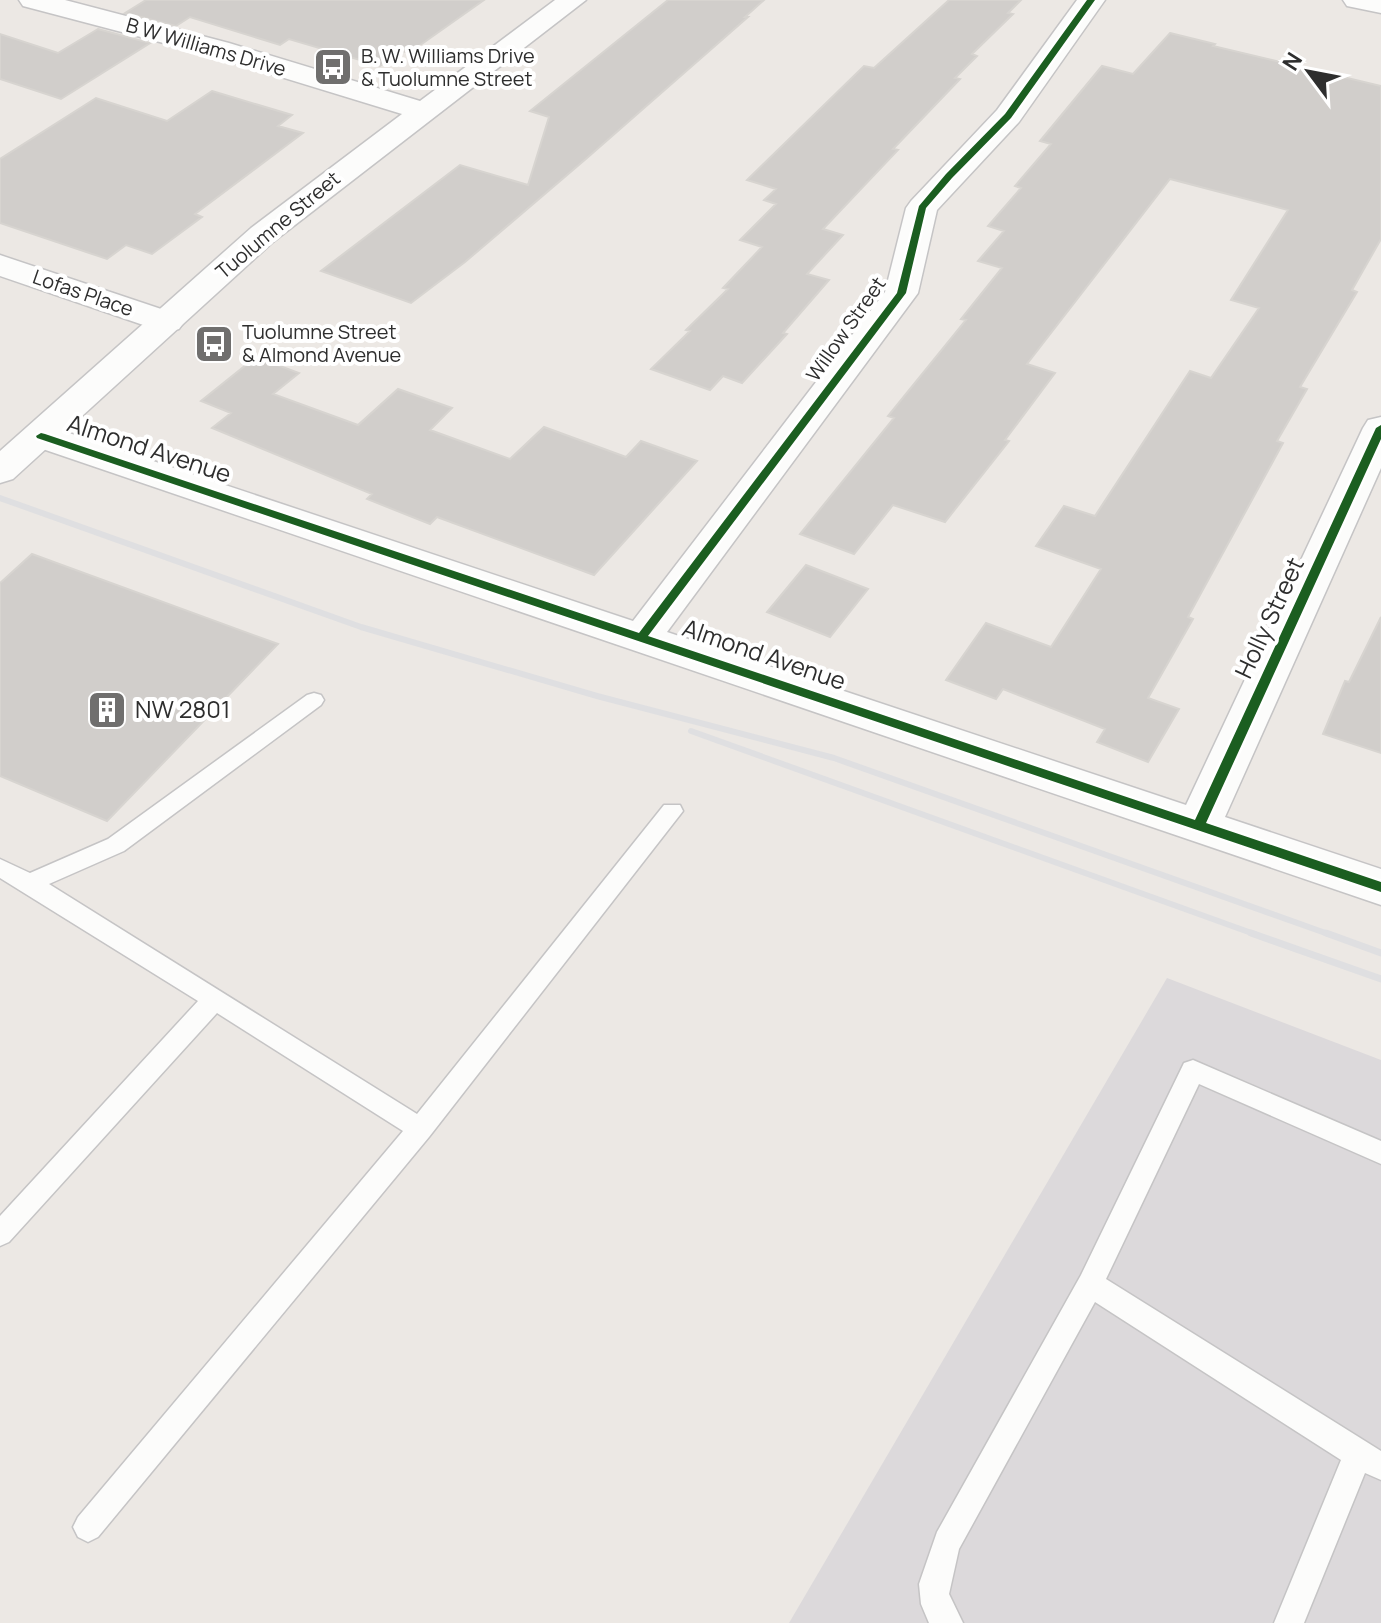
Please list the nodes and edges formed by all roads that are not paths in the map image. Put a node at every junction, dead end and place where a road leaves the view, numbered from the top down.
1 (33, 0) edge
2 (572, 0) edge
3 (1091, 0) edge
4 (1357, 0) edge
5 (1381, 5) edge
6 (425, 112) junction
7 (0, 265) edge
8 (167, 322) junction
9 (1381, 428) edge
10 (41, 436) junction
11 (0, 471) edge
12 (642, 637) junction
13 (314, 700) dead end
14 (672, 811) dead end
15 (1199, 825) junction
16 (0, 868) edge
17 (29, 883) junction
18 (1381, 887) edge
19 (214, 1000) junction
20 (420, 1129) junction
21 (1381, 1153) edge
22 (0, 1234) edge
23 (1090, 1284) junction
24 (1370, 1460) edge
25 (88, 1527) dead end
26 (948, 1623) edge
27 (1289, 1623) edge

1 - 6 street, B W Williams Drive
2 - 6 street, Tuolumne Street
3 - 12 street, Willow Street
4 - 5 street
6 - 8 street, Tuolumne Street
7 - 8 street, Lofas Place
8 - 10 street, Tuolumne Street
9 - 15 street, Holly Street
10 - 11 street, Tuolumne Street
10 - 12 street, Almond Avenue
12 - 15 street, Almond Avenue
13 - 17 lane
14 - 20 lane
15 - 18 street, Almond Avenue
16 - 17 lane
17 - 19 lane
19 - 20 lane
19 - 22 lane
20 - 25 lane
21 - 23 lane
23 - 24 lane
23 - 26 lane
24 - 27 lane

